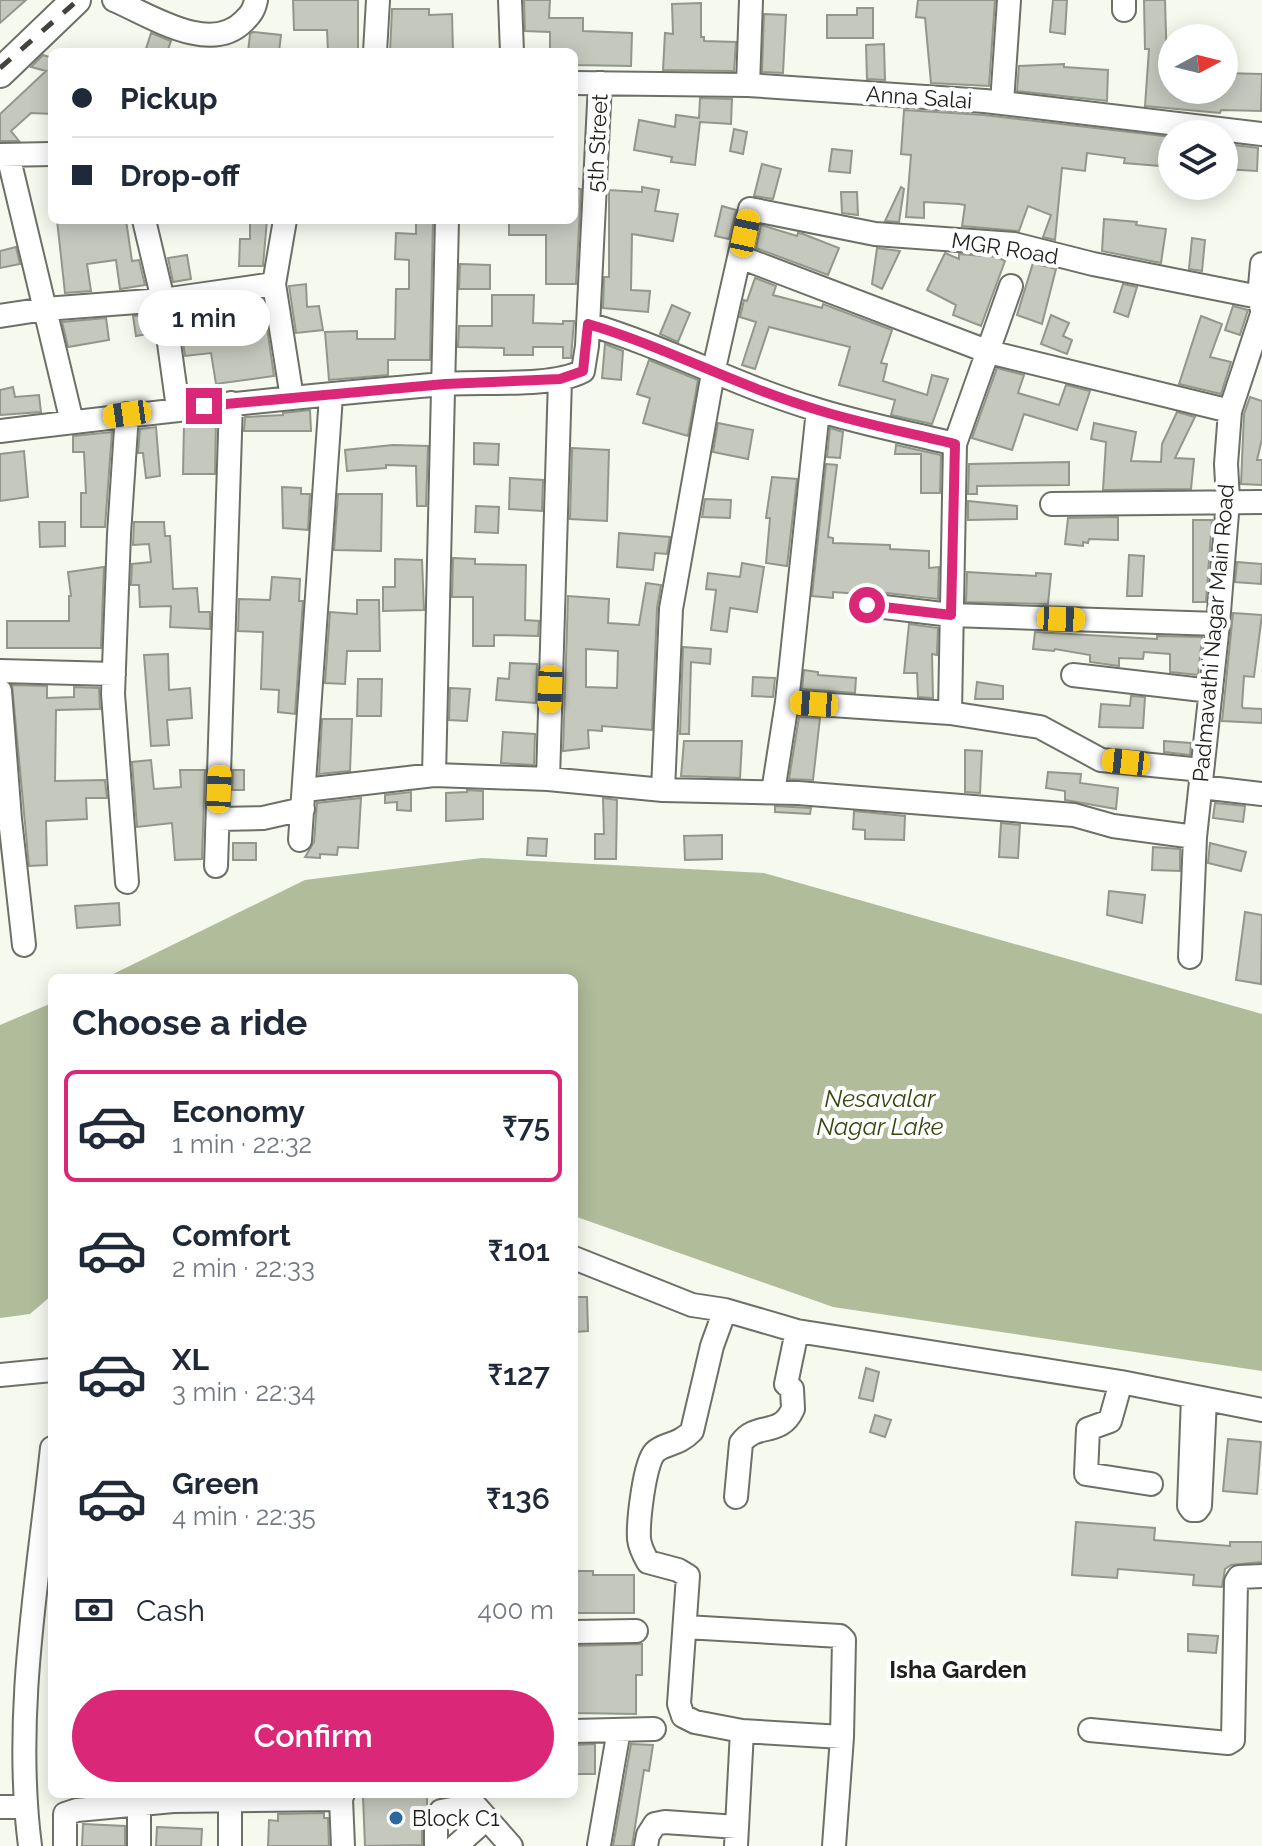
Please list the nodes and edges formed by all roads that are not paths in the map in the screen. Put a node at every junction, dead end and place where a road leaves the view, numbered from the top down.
1 (56, 0) edge
2 (76, 0) edge
3 (114, 0) edge
4 (256, 0) edge
5 (378, 0) edge
6 (510, 0) edge
7 (751, 0) edge
8 (1009, 0) edge
9 (375, 48) edge
10 (512, 48) edge
11 (0, 50) edge
12 (0, 73) edge
13 (578, 83) edge
14 (600, 83) junction
15 (748, 85) junction
16 (1002, 103) junction
17 (1262, 134) edge
18 (48, 154) edge
19 (4, 155) edge
20 (145, 224) edge
21 (284, 224) edge
22 (447, 224) edge
23 (740, 257) junction
24 (1262, 264) edge
25 (274, 284) junction
26 (1011, 286) dead end
27 (163, 300) junction
28 (1261, 307) edge
29 (45, 309) junction
30 (0, 316) edge
31 (588, 324) junction
32 (989, 352) junction
33 (713, 373) junction
34 (560, 379) junction
35 (445, 384) junction
36 (331, 396) junction
37 (292, 398) junction
38 (231, 403) junction
39 (178, 408) junction
40 (818, 410) junction
41 (1230, 411) junction
42 (127, 414) junction
43 (72, 422) junction
44 (0, 431) edge
45 (955, 444) junction
46 (1228, 501) junction
47 (1262, 502) edge
48 (1052, 504) dead end
49 (867, 605) dead end
50 (951, 615) junction
51 (1218, 624) junction
52 (0, 671) edge
53 (114, 674) junction
54 (1073, 675) dead end
55 (0, 691) edge
56 (1211, 691) junction
57 (787, 702) junction
58 (950, 713) junction
59 (434, 775) junction
60 (548, 779) junction
61 (1202, 779) junction
62 (663, 790) junction
63 (773, 792) junction
64 (1262, 794) edge
65 (304, 800) junction
66 (218, 819) junction
67 (1195, 837) junction
68 (300, 840) dead end
69 (216, 866) dead end
70 (127, 882) dead end
71 (24, 945) dead end
72 (1190, 957) dead end
73 (578, 1260) edge
74 (725, 1310) junction
75 (797, 1331) junction
76 (48, 1370) edge
77 (0, 1375) edge
78 (1121, 1382) junction
79 (1262, 1410) edge
80 (1151, 1484) dead end
81 (48, 1485) edge
82 (736, 1497) dead end
83 (1262, 1576) edge
84 (685, 1627) junction
85 (636, 1631) dead end
86 (578, 1632) edge
87 (654, 1729) dead end
88 (619, 1730) junction
89 (1090, 1730) dead end
90 (578, 1731) edge
91 (742, 1731) junction
92 (842, 1737) junction
93 (297, 1798) edge
94 (342, 1798) edge
95 (467, 1798) edge
96 (230, 1801) junction
97 (139, 1804) junction
98 (12, 1807) edge
99 (481, 1823) junction
100 (736, 1837) edge
101 (436, 1845) edge
102 (599, 1845) edge
103 (15, 1846) edge
104 (30, 1846) edge
105 (65, 1846) edge
106 (139, 1846) edge
107 (230, 1846) edge
108 (343, 1846) edge
109 (456, 1846) edge
110 (511, 1846) edge
111 (646, 1846) edge
112 (834, 1846) edge

1 - 11 main road
2 - 12 main road
3 - 4 street
5 - 9 street
6 - 10 street
7 - 15 street
8 - 16 street
13 - 14 street, Anna Salai
14 - 15 street, Anna Salai
14 - 31 street, 5th Street
15 - 16 street, Anna Salai
16 - 17 street, Anna Salai
18 - 19 street
19 - 29 street
20 - 27 street
21 - 25 street
22 - 35 street
23 - 28 street, MGR Road
23 - 32 street
23 - 33 street
24 - 28 street, Padmavathi Nagar Main Road
25 - 27 street
25 - 37 street
26 - 32 street
27 - 29 street
27 - 39 street
28 - 41 street, Padmavathi Nagar Main Road
29 - 30 street
29 - 43 street
31 - 33 street
31 - 34 street, 5th Street
32 - 41 street
32 - 45 street
33 - 40 street
33 - 62 street
34 - 35 street
34 - 60 street
35 - 36 street
35 - 59 street
36 - 37 street
36 - 65 street
37 - 38 street
38 - 39 street
38 - 66 street
39 - 42 street
40 - 45 street
40 - 57 street
41 - 46 street, Padmavathi Nagar Main Road
42 - 43 street
42 - 53 street
43 - 44 street
45 - 50 street
46 - 47 street
46 - 48 street
46 - 51 street, Padmavathi Nagar Main Road
49 - 50 street
50 - 51 street
50 - 58 street
51 - 56 street, Padmavathi Nagar Main Road
52 - 53 street
53 - 70 street
54 - 56 street
55 - 71 street
56 - 61 street, Padmavathi Nagar Main Road
57 - 58 street
57 - 63 street
58 - 61 street
59 - 60 street
59 - 65 street
60 - 62 street
61 - 64 street
61 - 67 street, Padmavathi Nagar Main Road
62 - 63 street
63 - 67 street
65 - 66 street
65 - 68 street
66 - 69 street
67 - 72 street, Padmavathi Nagar Main Road
73 - 74 street
74 - 75 street
74 - 84 street
75 - 78 street
75 - 82 street
76 - 77 street
78 - 79 street
78 - 80 street
81 - 98 street
83 - 89 street
84 - 91 street
84 - 92 street
85 - 86 street
87 - 88 street
88 - 90 street
88 - 102 street
91 - 92 street
91 - 100 street
92 - 112 street
93 - 96 street
94 - 108 street
95 - 99 street
96 - 97 street
96 - 107 street
97 - 105 street
97 - 106 street
98 - 103 street
98 - 104 street
99 - 101 street
99 - 109 street
99 - 110 street
100 - 111 street

